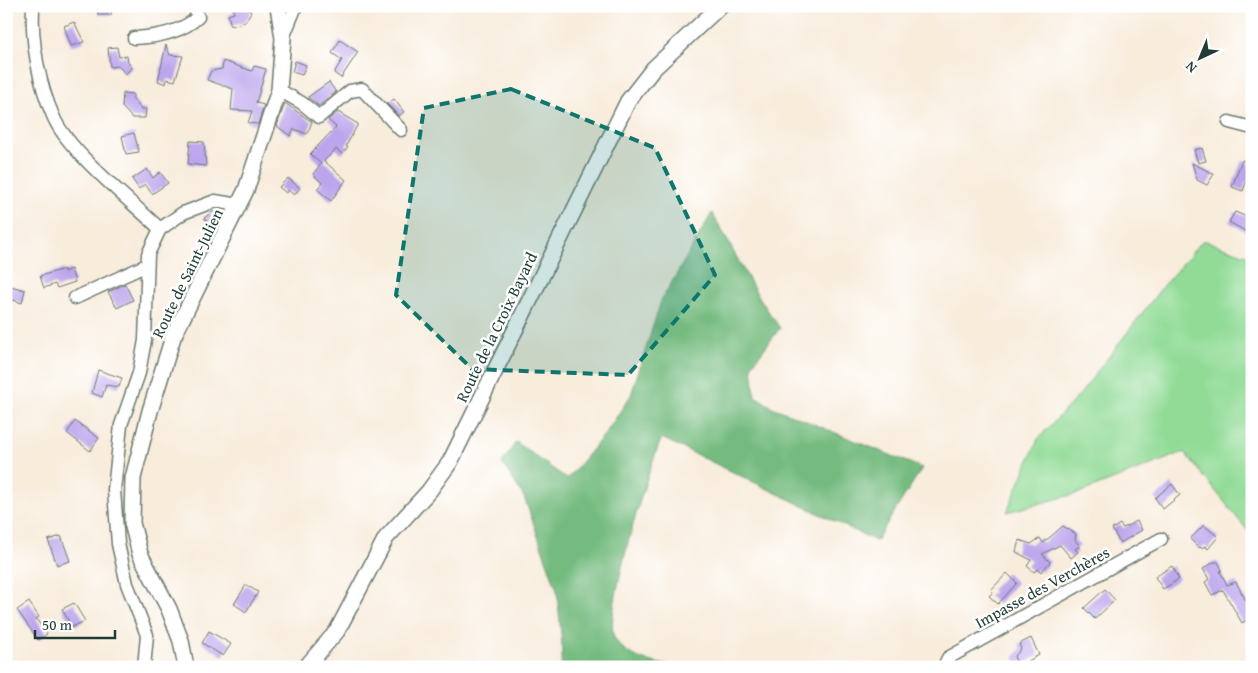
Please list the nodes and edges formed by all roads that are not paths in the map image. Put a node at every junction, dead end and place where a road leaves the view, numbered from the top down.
1 (33, 6) edge
2 (194, 6) edge
3 (278, 6) edge
4 (296, 6) edge
5 (720, 6) edge
6 (134, 38) dead end
7 (283, 38) junction
8 (279, 90) junction
9 (1229, 122) dead end
10 (1252, 128) edge
11 (401, 130) dead end
12 (239, 205) junction
13 (160, 229) junction
14 (147, 265) junction
15 (75, 298) dead end
16 (1161, 539) dead end
17 (144, 667) edge
18 (186, 667) edge
19 (306, 667) edge
20 (944, 667) edge

1 - 13 street
2 - 6 street
3 - 7 main road, Route de Saint-Julien
4 - 7 street
5 - 19 main road, Route de la Croix Bayard
7 - 8 main road, Route de Saint-Julien
8 - 11 street
8 - 12 main road, Route de Saint-Julien
9 - 10 street
12 - 13 street
12 - 18 main road, Route de Saint-Julien
13 - 14 street
14 - 15 street
14 - 17 street
16 - 20 street, Impasse des Verchères

